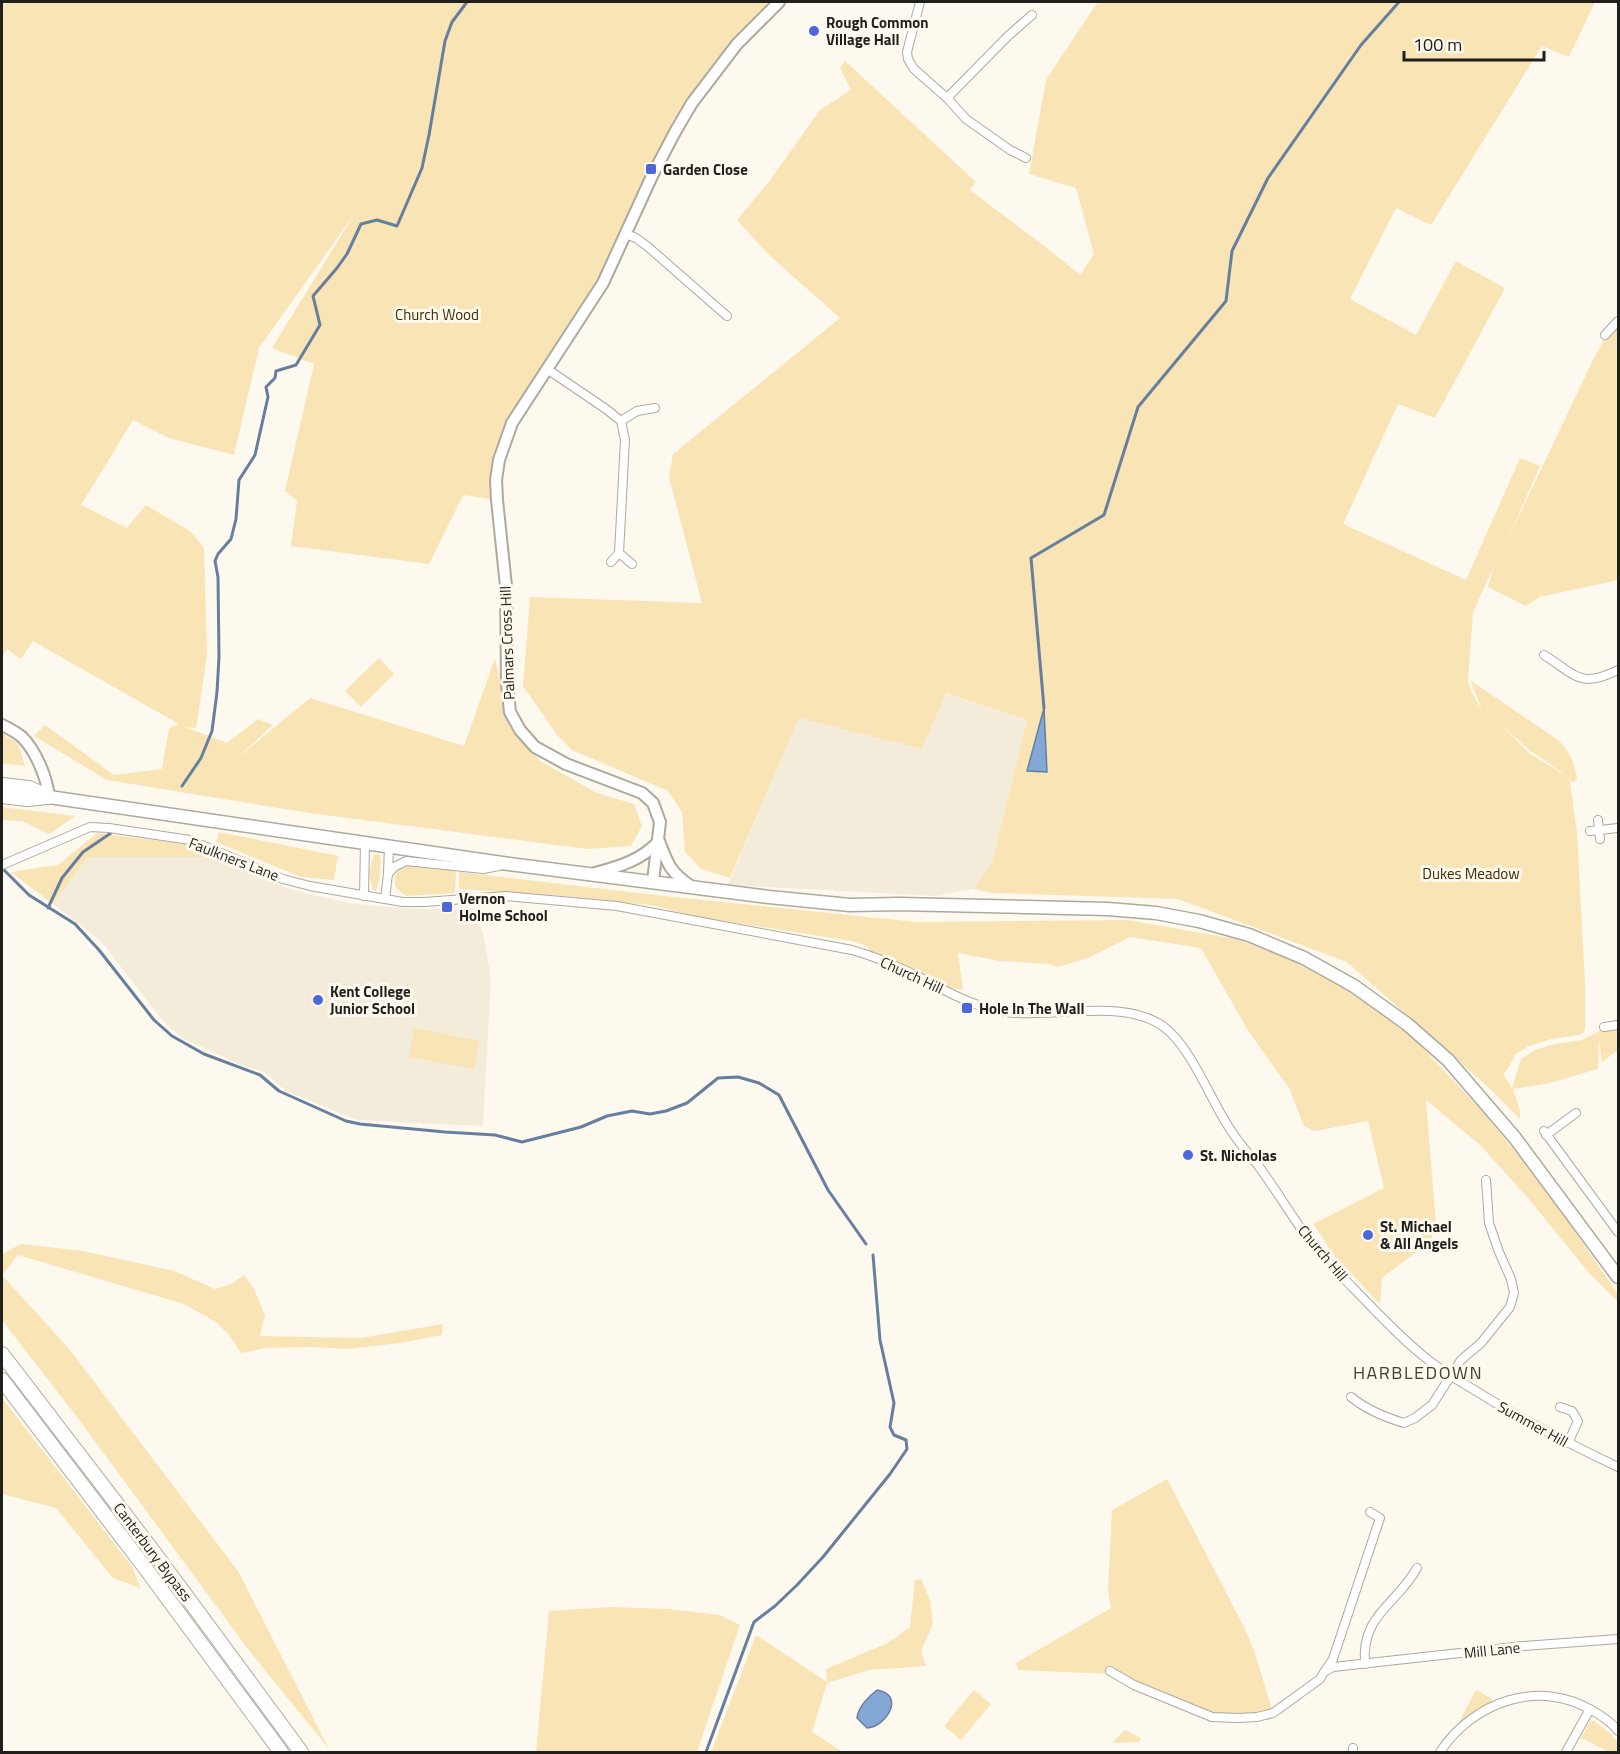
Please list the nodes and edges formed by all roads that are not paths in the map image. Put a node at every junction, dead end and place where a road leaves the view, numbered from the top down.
1 (779, 2) edge
2 (920, 2) edge
3 (1032, 15) dead end
4 (948, 98) junction
5 (1026, 158) dead end
6 (626, 234) junction
7 (727, 316) dead end
8 (1618, 321) edge
9 (1605, 335) dead end
10 (547, 369) junction
11 (655, 408) dead end
12 (621, 421) junction
13 (619, 553) junction
14 (611, 562) dead end
15 (632, 564) dead end
16 (1544, 655) dead end
17 (1618, 670) edge
18 (2, 725) edge
19 (2, 785) edge
20 (2, 796) edge
21 (49, 797) junction
22 (1598, 820) dead end
23 (1618, 828) edge
24 (1599, 830) junction
25 (1590, 831) dead end
26 (1600, 839) dead end
27 (659, 841) junction
28 (365, 843) junction
29 (389, 846) junction
30 (3, 864) edge
31 (509, 864) junction
32 (388, 874) junction
33 (592, 874) junction
34 (653, 881) junction
35 (692, 887) junction
36 (364, 896) junction
37 (385, 899) junction
38 (1618, 1025) edge
39 (1604, 1027) dead end
40 (1576, 1113) dead end
41 (1486, 1180) dead end
42 (1618, 1232) edge
43 (1618, 1277) edge
44 (2, 1354) edge
45 (1450, 1375) junction
46 (2, 1380) edge
47 (1351, 1396) dead end
48 (1560, 1407) dead end
49 (1568, 1443) junction
50 (1618, 1467) edge
51 (1370, 1512) dead end
52 (1416, 1568) dead end
53 (1618, 1639) edge
54 (1365, 1664) junction
55 (1110, 1671) dead end
56 (1324, 1672) junction
57 (1590, 1709) junction
58 (1618, 1731) edge
59 (281, 1752) edge
60 (301, 1752) edge
61 (1440, 1752) edge
62 (1566, 1752) edge

1 - 6 street, Palmars Cross Hill
2 - 4 street
3 - 4 street
4 - 5 street
6 - 7 street
6 - 10 street, Palmars Cross Hill
8 - 9 street
10 - 12 street
10 - 27 street, Palmars Cross Hill
11 - 12 street
12 - 13 street
13 - 14 street
13 - 15 street
16 - 17 street
18 - 21 street
19 - 21 highway
20 - 21 highway
21 - 28 main road
22 - 24 street
23 - 24 street
24 - 25 street
24 - 26 street
27 - 33 street
27 - 34 street, Palmars Cross Hill
27 - 35 street
28 - 29 main road
28 - 36 street
29 - 31 main road
29 - 32 street
30 - 36 street, Faulkners Lane
31 - 32 street
31 - 33 main road
32 - 37 street
33 - 34 main road
34 - 35 main road
35 - 43 main road
36 - 37 street, Faulkners Lane
37 - 45 street, Church Hill
38 - 39 street
40 - 42 street
41 - 45 street
44 - 60 highway, Canterbury Bypass
45 - 47 street
45 - 49 street, Summer Hill
46 - 59 highway, Canterbury Bypass
48 - 49 street
49 - 50 street, Summer Hill
51 - 56 street, Mill Lane
52 - 54 street
53 - 54 street, Mill Lane
54 - 56 street, Mill Lane
55 - 56 street, Mill Lane
57 - 58 street
57 - 61 street
57 - 62 street

